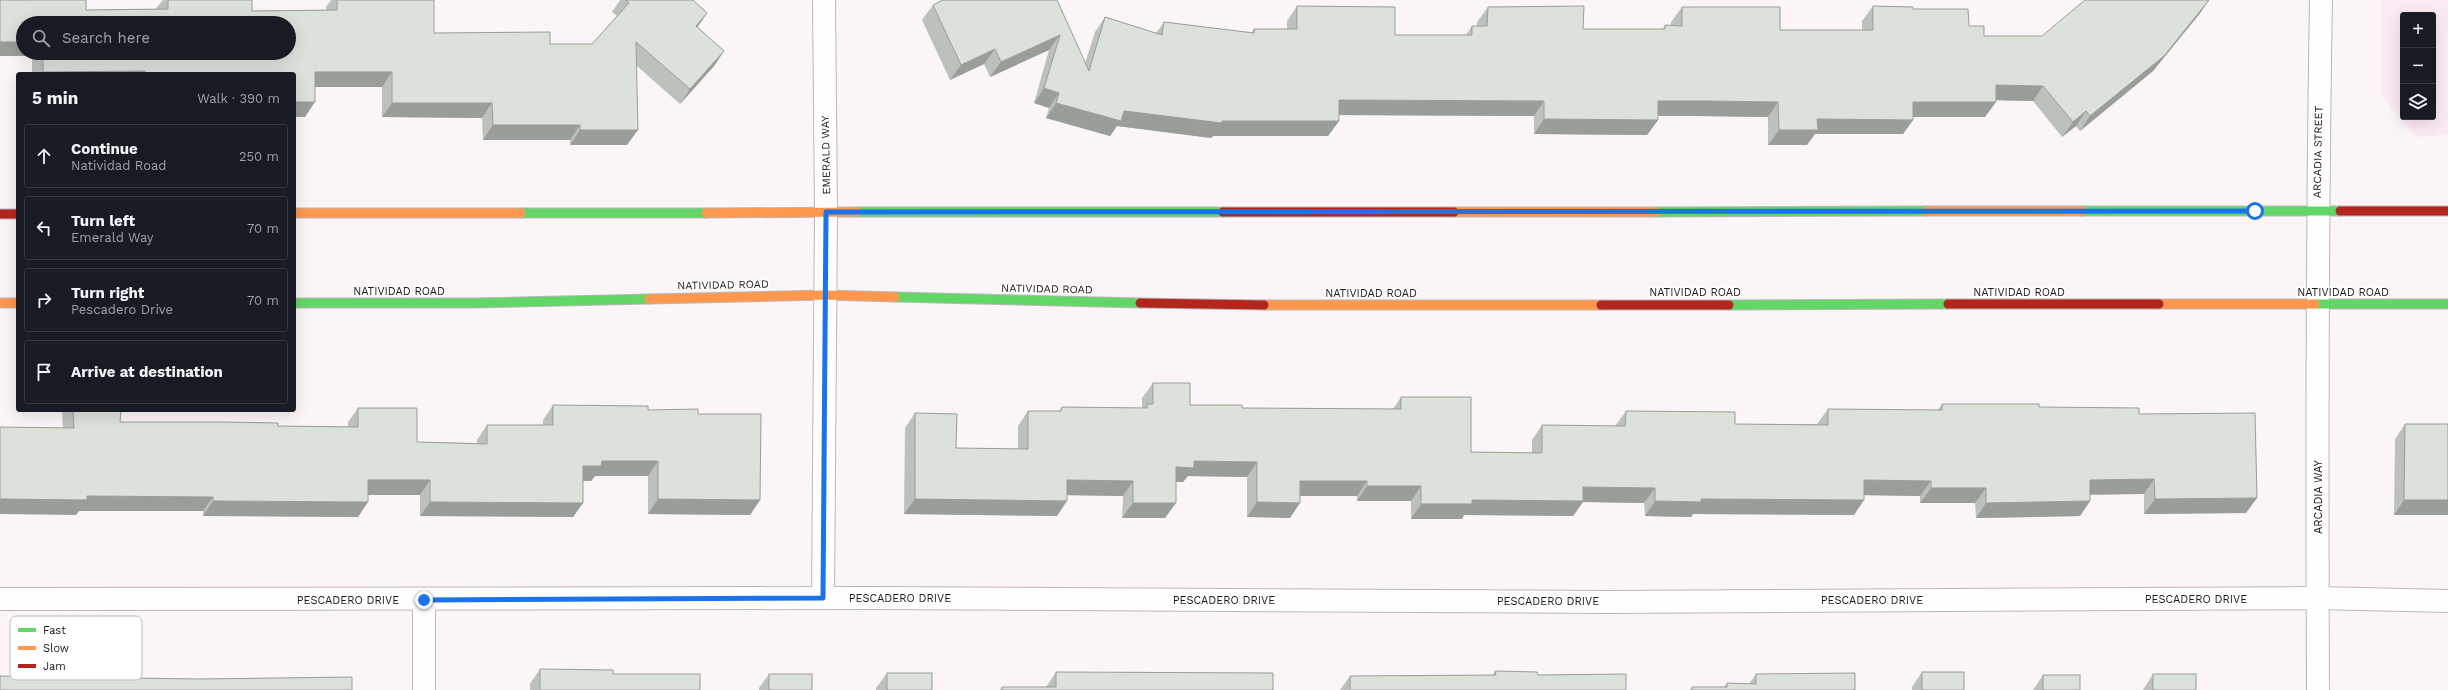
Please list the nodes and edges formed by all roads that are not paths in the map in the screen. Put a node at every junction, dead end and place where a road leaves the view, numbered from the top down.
1 (824, 0) edge
2 (2321, 0) edge
3 (2317, 211) junction
4 (2448, 211) edge
5 (826, 212) junction
6 (296, 213) edge
7 (0, 214) edge
8 (16, 214) edge
9 (825, 295) junction
10 (0, 303) edge
11 (16, 303) edge
12 (296, 303) edge
13 (2320, 304) junction
14 (2448, 304) edge
15 (823, 598) junction
16 (2318, 598) junction
17 (0, 599) edge
18 (424, 600) junction
19 (2448, 600) edge
20 (424, 690) edge
21 (2318, 690) edge

1 - 5 street, EMERALD WAY
2 - 3 street, ARCADIA STREET
3 - 4 main road
3 - 5 main road
3 - 13 street, ARCADIA STREET
5 - 6 main road
5 - 9 street, EMERALD WAY
7 - 8 main road
9 - 12 main road, NATIVIDAD ROAD
9 - 13 main road, NATIVIDAD ROAD
9 - 15 street, EMERALD WAY
10 - 11 main road
13 - 14 main road, NATIVIDAD ROAD
13 - 16 street, ARCADIA WAY
15 - 16 street, PESCADERO DRIVE
15 - 18 street, PESCADERO DRIVE
16 - 19 street, PESCADERO DRIVE
16 - 21 street, ARCADIA WAY
17 - 18 street, PESCADERO DRIVE
18 - 20 street

